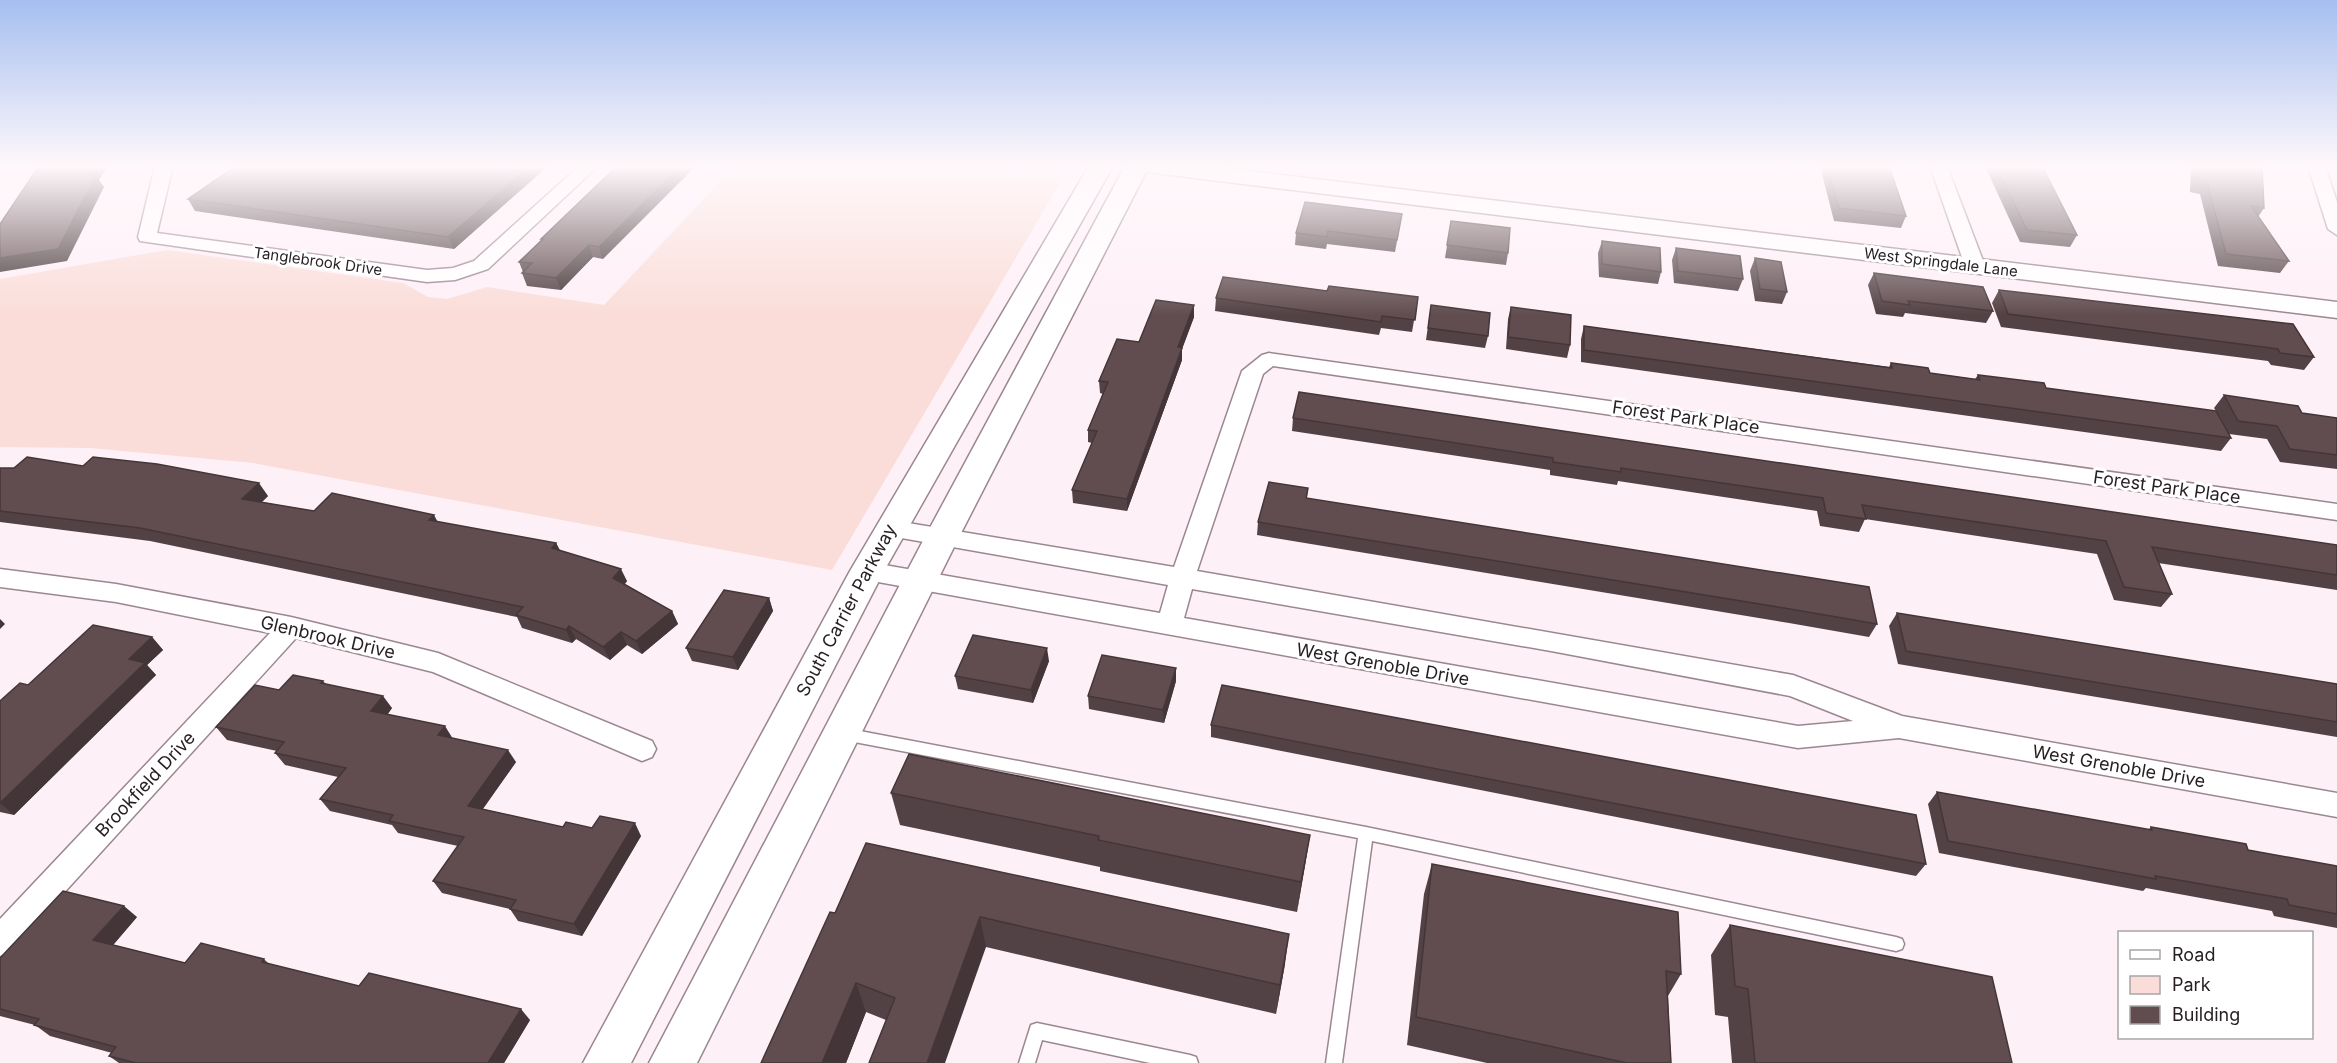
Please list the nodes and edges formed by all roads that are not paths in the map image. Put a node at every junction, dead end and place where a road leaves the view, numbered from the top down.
1 (152, 216) edge
2 (535, 216) edge
3 (1072, 216) edge
4 (1111, 216) edge
5 (1560, 216) edge
6 (1956, 216) edge
7 (1975, 266) junction
8 (2337, 310) edge
9 (2337, 512) edge
10 (890, 528) junction
11 (942, 537) junction
12 (867, 571) junction
13 (1183, 576) junction
14 (0, 578) edge
15 (920, 581) junction
16 (1169, 626) junction
17 (291, 627) junction
18 (1900, 727) junction
19 (843, 733) junction
20 (642, 749) dead end
21 (2337, 805) edge
22 (1366, 833) junction
23 (0, 941) edge
24 (1896, 944) dead end
25 (606, 1063) edge
26 (672, 1063) edge
27 (1027, 1063) edge
28 (1190, 1063) edge
29 (1334, 1063) edge

1 - 2 street, Tanglebrook Drive
3 - 10 main road, South Carrier Parkway
4 - 11 main road
5 - 7 main road, West Springdale Lane
6 - 7 street
7 - 8 main road, West Springdale Lane
9 - 13 street, Forest Park Place
10 - 11 street, West Grenoble Drive
10 - 12 main road, South Carrier Parkway
11 - 13 street, West Grenoble Drive
11 - 15 main road
12 - 15 street, West Grenoble Drive
12 - 25 main road, South Carrier Parkway
13 - 16 street, Forest Park Place
13 - 18 street, West Grenoble Drive
14 - 17 street, Glenbrook Drive
15 - 16 street, West Grenoble Drive
15 - 19 main road
16 - 18 street, West Grenoble Drive
17 - 20 street, Glenbrook Drive
17 - 23 street, Brookfield Drive
18 - 21 street, West Grenoble Drive
19 - 22 lane
19 - 26 main road
22 - 24 lane
22 - 29 lane
27 - 28 lane

